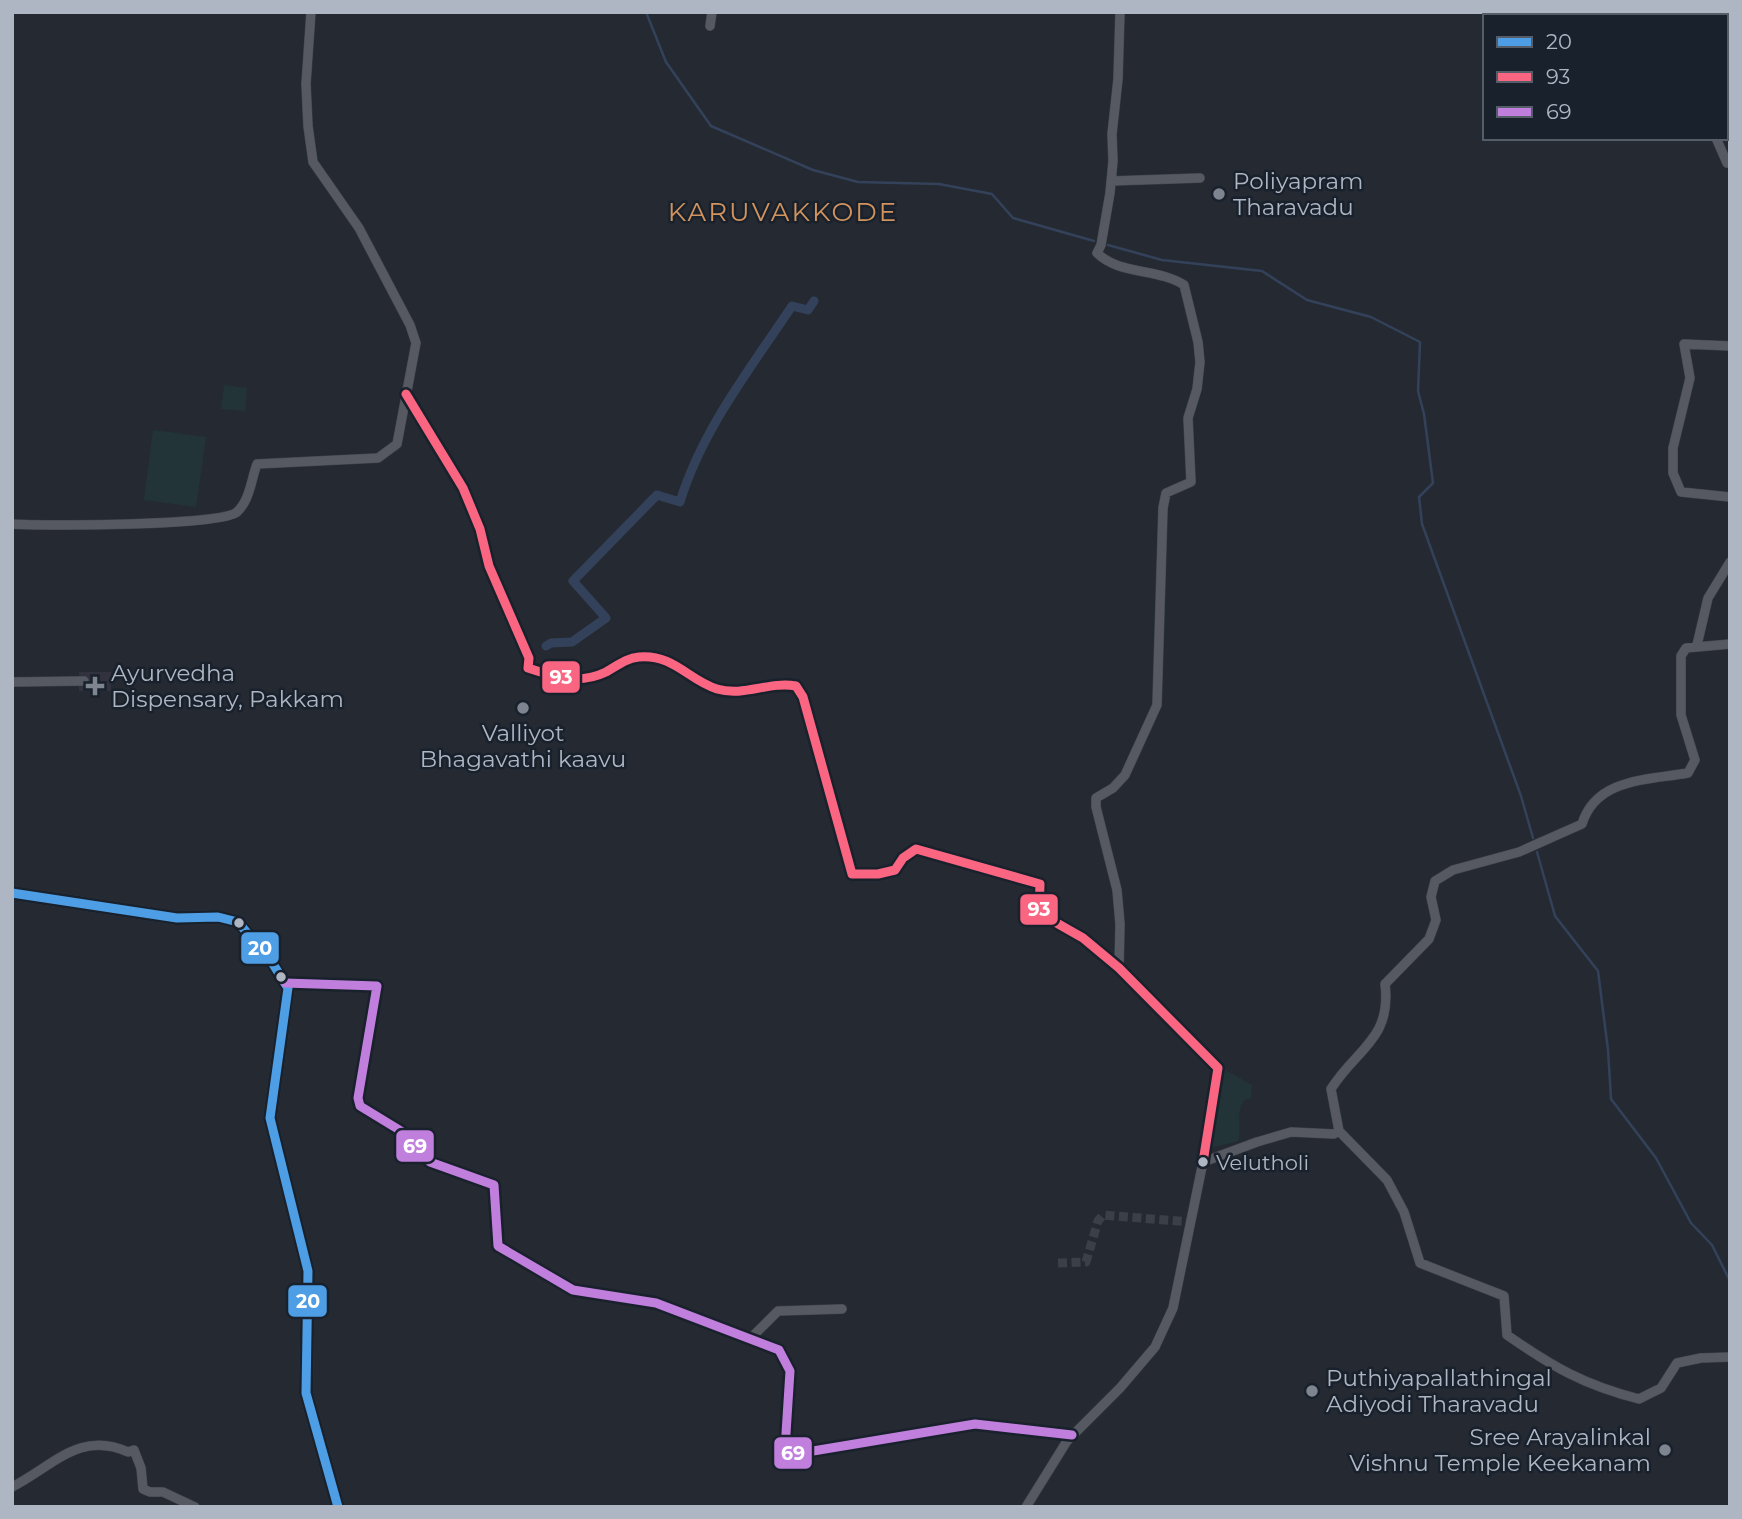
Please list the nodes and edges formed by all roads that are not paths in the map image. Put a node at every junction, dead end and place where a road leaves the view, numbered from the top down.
1 (311, 12) edge
2 (712, 12) edge
3 (1120, 12) edge
4 (710, 26) dead end
5 (1717, 140) edge
6 (1730, 163) edge
7 (1200, 178) dead end
8 (1111, 181) junction
9 (1730, 346) edge
10 (406, 394) junction
11 (1730, 497) edge
12 (12, 524) edge
13 (1730, 562) edge
14 (1697, 645) junction
15 (1730, 645) edge
16 (615, 666) dead end
17 (605, 672) dead end
18 (84, 681) dead end
19 (12, 682) edge
20 (12, 893) edge
21 (1119, 968) junction
22 (285, 983) junction
23 (1339, 1131) junction
24 (1203, 1162) junction
25 (842, 1309) dead end
26 (750, 1339) junction
27 (1730, 1357) edge
28 (1072, 1435) junction
29 (12, 1487) edge
30 (195, 1507) edge
31 (338, 1507) edge
32 (1026, 1507) edge

1 - 10 street
2 - 4 street
3 - 8 street
5 - 6 street
7 - 8 street
8 - 21 street
9 - 11 street
10 - 12 street
10 - 17 street
13 - 14 street
14 - 15 street
14 - 23 street
16 - 21 street
18 - 19 street
20 - 22 main road
21 - 24 street
22 - 26 street
22 - 31 main road
23 - 24 street
23 - 27 street
24 - 28 street
25 - 26 street
26 - 28 street
28 - 32 street
29 - 30 street

